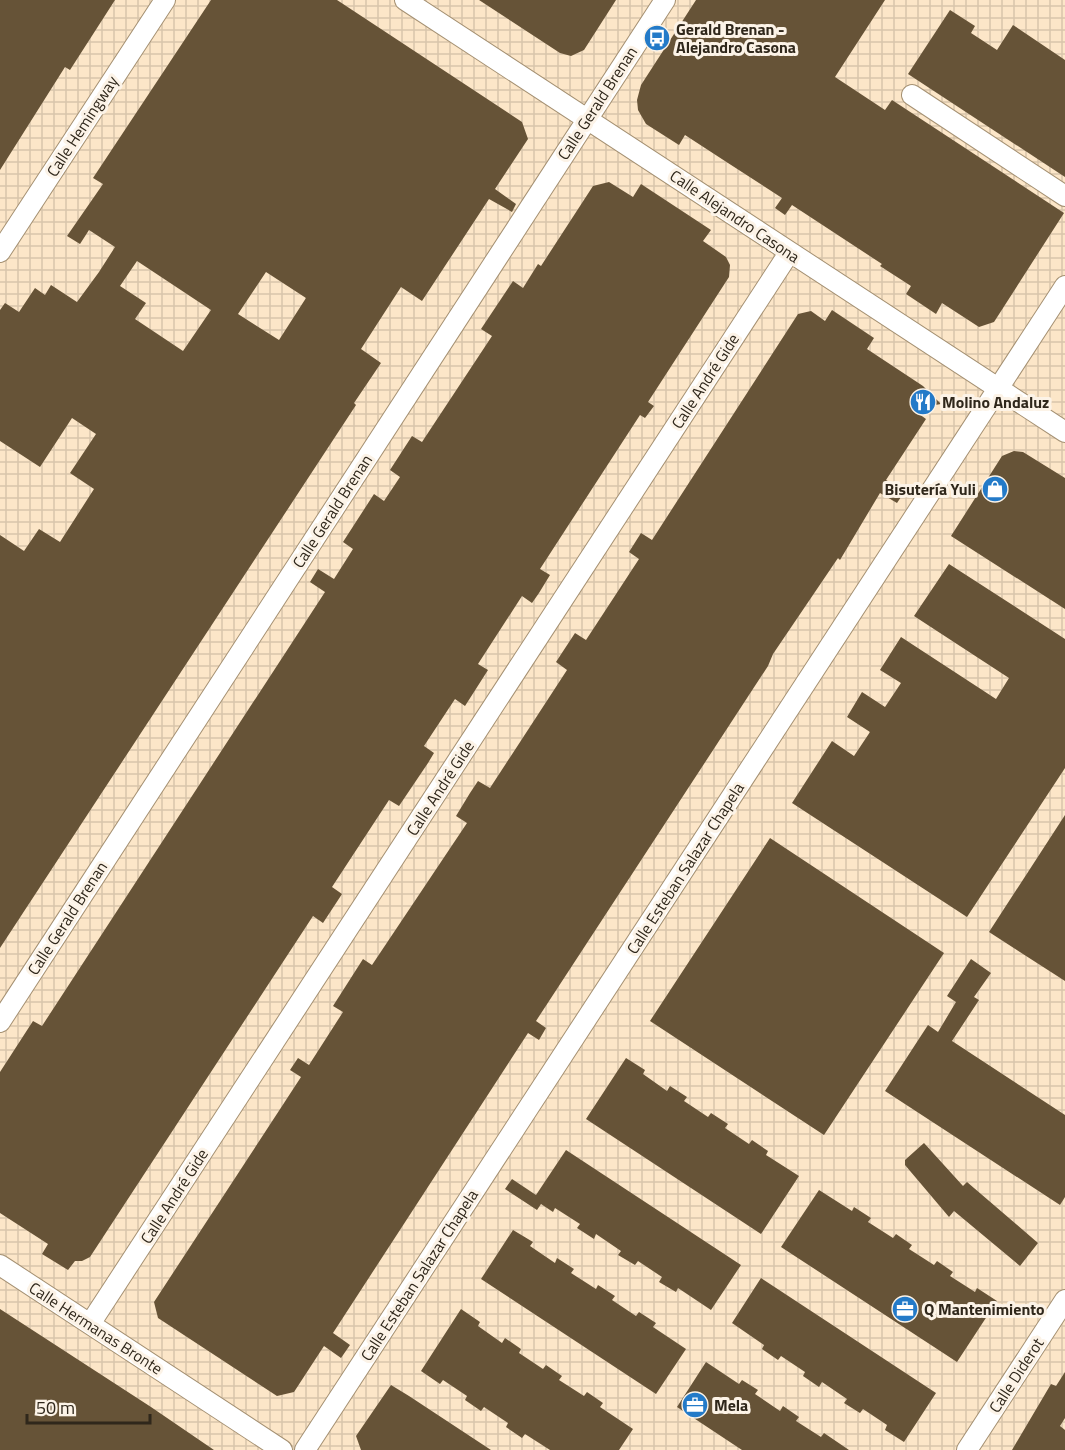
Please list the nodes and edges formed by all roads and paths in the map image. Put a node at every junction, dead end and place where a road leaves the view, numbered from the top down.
1 (165, 0) edge
2 (405, 0) edge
3 (664, 0) edge
4 (912, 95) dead end
5 (587, 118) junction
6 (1065, 196) edge
7 (0, 252) edge
8 (789, 253) junction
9 (1065, 286) edge
10 (998, 389) junction
11 (1065, 432) edge
12 (0, 1022) edge
13 (0, 1265) edge
14 (1065, 1300) edge
15 (90, 1324) junction
16 (282, 1450) edge
17 (304, 1450) edge
18 (967, 1450) edge

1 - 7 street, Calle Hemingway
2 - 5 street, Calle Alejandro Casona
3 - 5 street, Calle Gerald Brenan
4 - 6 street
5 - 8 street, Calle Alejandro Casona
5 - 12 street, Calle Gerald Brenan
8 - 10 street, Calle Alejandro Casona
8 - 15 street, Calle André Gide
9 - 10 street, Calle Esteban Salazar Chapela
10 - 11 street, Calle Alejandro Casona
10 - 17 street, Calle Esteban Salazar Chapela
13 - 15 street, Calle Hermanas Bronte
14 - 18 street, Calle Diderot
15 - 16 street, Calle Hermanas Bronte

